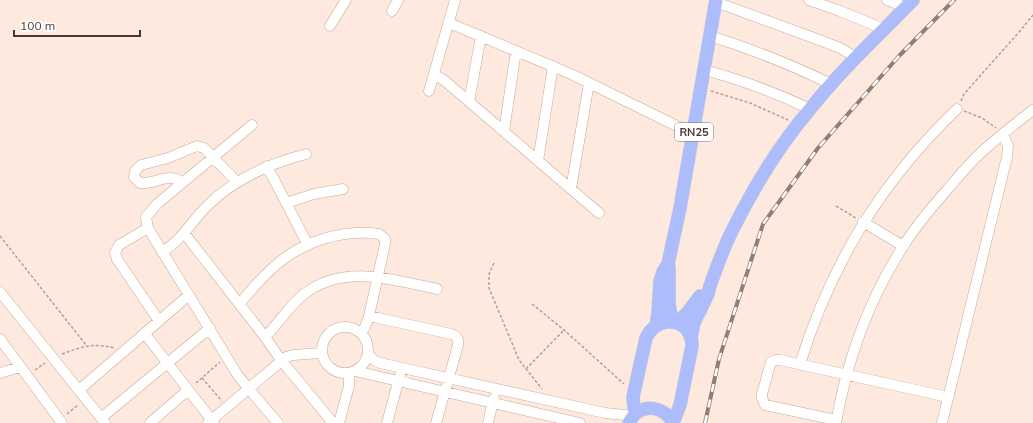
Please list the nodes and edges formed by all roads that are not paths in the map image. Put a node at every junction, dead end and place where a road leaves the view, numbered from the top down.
1 (346, 0) edge
2 (398, 0) edge
3 (455, 0) edge
4 (809, 0) edge
5 (887, 0) edge
6 (716, 1) edge
7 (909, 4) edge
8 (392, 11) dead end
9 (449, 22) junction
10 (330, 26) dead end
11 (884, 29) junction
12 (481, 36) junction
13 (710, 36) junction
14 (516, 51) junction
15 (856, 57) junction
16 (553, 66) junction
17 (705, 70) junction
18 (434, 74) junction
19 (589, 83) junction
20 (831, 84) junction
21 (429, 91) dead end
22 (469, 102) junction
23 (810, 109) junction
24 (957, 109) road end
25 (1033, 110) edge
26 (252, 125) dead end
27 (504, 131) junction
28 (694, 134) junction
29 (1003, 134) junction
30 (306, 154) dead end
31 (213, 158) junction
32 (538, 161) junction
33 (267, 166) junction
34 (237, 182) junction
35 (182, 183) junction
36 (342, 189) dead end
37 (571, 189) junction
38 (286, 203) junction
39 (598, 213) dead end
40 (863, 222) junction
41 (148, 228) junction
42 (184, 233) junction
43 (308, 245) junction
44 (904, 246) junction
45 (162, 252) junction
46 (668, 264) junction
47 (378, 277) junction
48 (710, 286) junction
49 (437, 289) dead end
50 (0, 292) edge
51 (189, 296) junction
52 (240, 303) junction
53 (370, 316) junction
54 (159, 321) junction
55 (674, 322) junction
56 (656, 325) junction
57 (210, 328) junction
58 (360, 332) junction
59 (145, 334) junction
60 (265, 337) junction
61 (691, 338) junction
62 (0, 339) edge
63 (321, 353) junction
64 (368, 354) junction
65 (281, 360) junction
66 (167, 363) junction
67 (800, 364) junction
68 (20, 367) junction
69 (401, 368) junction
70 (352, 372) junction
71 (0, 373) edge
72 (847, 374) junction
73 (448, 378) junction
74 (398, 381) junction
75 (248, 388) junction
76 (496, 389) junction
77 (188, 390) junction
78 (444, 392) junction
79 (82, 394) junction
80 (948, 397) junction
81 (546, 400) junction
82 (493, 403) junction
83 (633, 417) edge
84 (542, 419) edge
85 (103, 420) edge
86 (61, 421) edge
87 (836, 421) edge
88 (211, 422) edge
89 (150, 423) edge
90 (278, 423) edge
91 (333, 423) edge
92 (339, 423) edge
93 (387, 423) edge
94 (436, 423) edge
95 (488, 423) edge
96 (580, 423) edge
97 (673, 423) edge
98 (942, 423) edge

1 - 10 street
2 - 8 street
3 - 9 street
4 - 11 street
5 - 7 street
6 - 13 main road, RN25
6 - 15 street
7 - 11 main road
9 - 12 street
9 - 18 street
11 - 15 main road
12 - 14 street
12 - 22 street
13 - 17 main road, RN25
13 - 20 street
14 - 16 street
14 - 27 street
15 - 20 main road
16 - 19 street
16 - 32 street
17 - 23 street
17 - 28 main road, RN25
18 - 21 street
18 - 22 street
19 - 28 street
19 - 37 street
20 - 23 main road
22 - 27 street
23 - 48 main road
24 - 40 street
25 - 29 street
26 - 31 street
27 - 32 street
28 - 46 main road, RN25
29 - 44 street
29 - 80 street
30 - 33 street
31 - 34 street
31 - 35 street
31 - 35 street
32 - 37 street
33 - 34 street
33 - 38 street
34 - 42 street
35 - 41 street
36 - 38 street
37 - 39 street
38 - 43 street
40 - 44 street
40 - 67 street
41 - 45 street
41 - 54 street
42 - 45 street
42 - 52 street
43 - 47 street
43 - 52 street
44 - 72 street
45 - 51 street
46 - 55 main road, RN25
46 - 56 main road, RN25
47 - 49 street
47 - 53 street
47 - 60 street
48 - 55 main road
48 - 61 main road
50 - 79 street
51 - 54 street
51 - 57 street
52 - 60 street
53 - 58 street
53 - 73 street
54 - 59 street
55 - 56 main road
55 - 61 main road
56 - 83 main road, RN25
57 - 66 street
57 - 75 street
58 - 63 street
58 - 64 street
59 - 66 street
59 - 79 street
60 - 65 street
61 - 97 main road
62 - 68 street
63 - 65 street
63 - 70 street
64 - 69 street
64 - 70 street
65 - 75 street
65 - 91 street
66 - 77 street
66 - 85 street
67 - 72 street
67 - 87 street
68 - 71 street
68 - 86 street
69 - 73 street
69 - 74 street
70 - 74 street
70 - 92 street
72 - 80 street
72 - 87 street
73 - 76 street
73 - 78 street
74 - 78 street
74 - 93 street
75 - 88 street
75 - 90 street
76 - 81 street
76 - 82 street
77 - 88 street
77 - 89 street
78 - 82 street
78 - 94 street
79 - 85 street
80 - 98 street
81 - 83 street
81 - 84 street
82 - 84 street
82 - 95 street
83 - 97 main road
84 - 96 street

